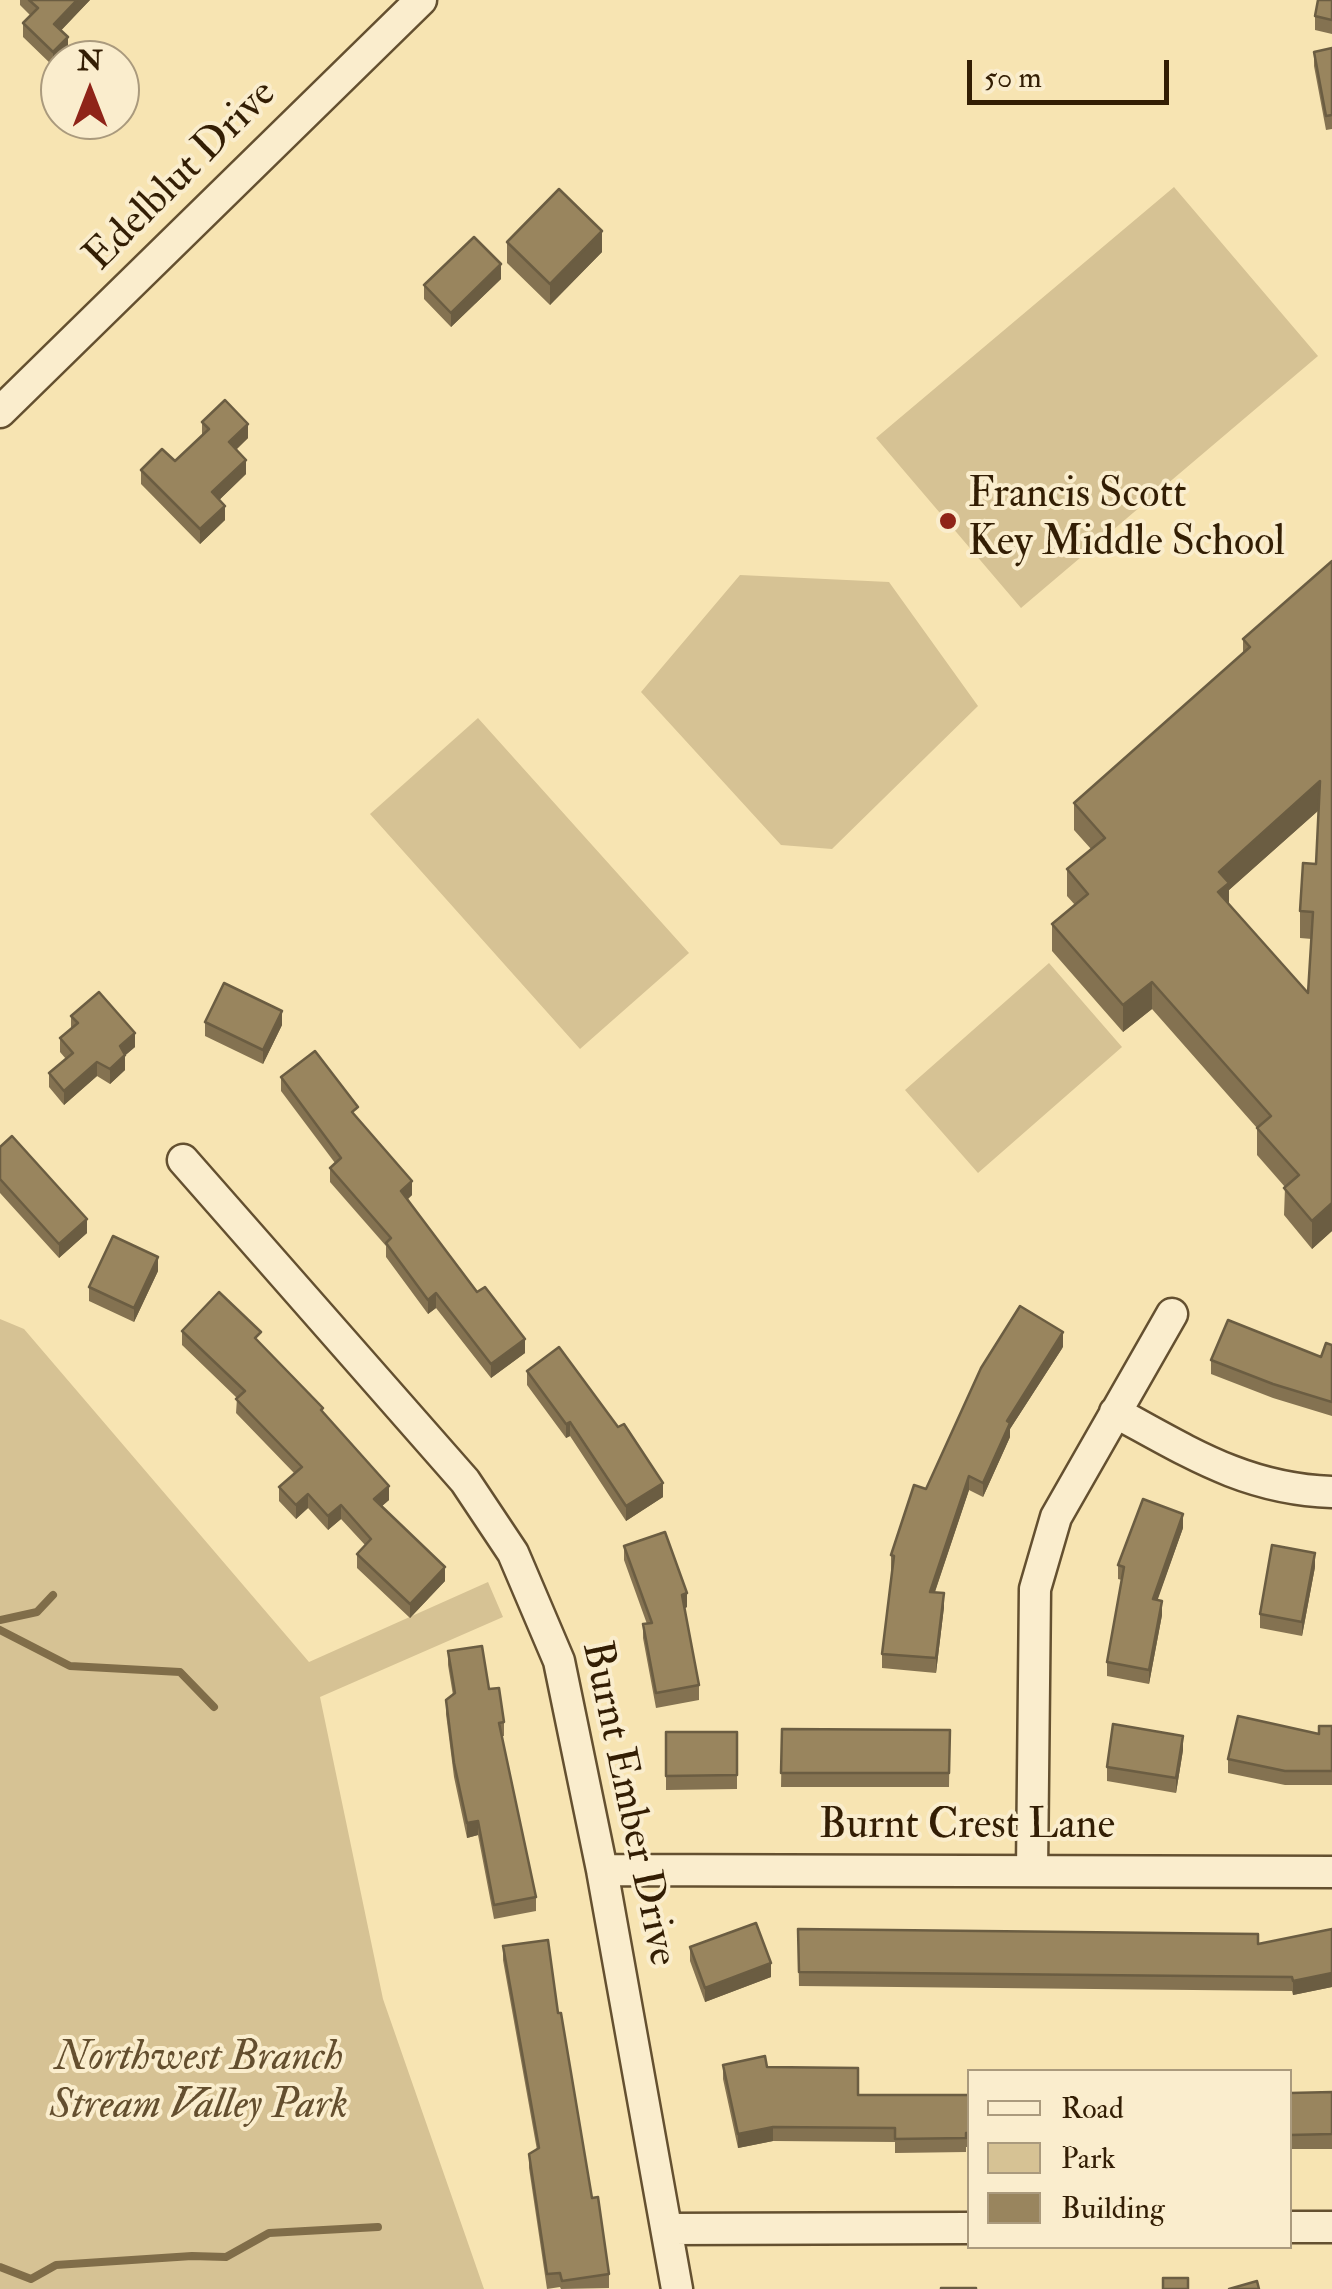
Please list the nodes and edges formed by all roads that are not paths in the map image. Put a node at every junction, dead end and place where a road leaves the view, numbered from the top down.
1 (421, 0) edge
2 (0, 412) edge
3 (183, 1160) dead end
4 (1172, 1314) dead end
5 (1115, 1412) junction
6 (1332, 1492) edge
7 (602, 1870) junction
8 (1032, 1870) junction
9 (1332, 1872) edge
10 (1292, 2227) edge
11 (1332, 2227) edge
12 (967, 2228) edge
13 (668, 2229) junction
14 (677, 2289) edge

1 - 2 street, Edelblut Drive
3 - 7 street, Burnt Ember Drive
4 - 5 street
5 - 6 street
5 - 8 street
7 - 8 street, Burnt Crest Lane
7 - 13 street, Burnt Ember Drive
8 - 9 street, Burnt Crest Lane
10 - 11 street
12 - 13 street
13 - 14 street, Burnt Ember Drive

